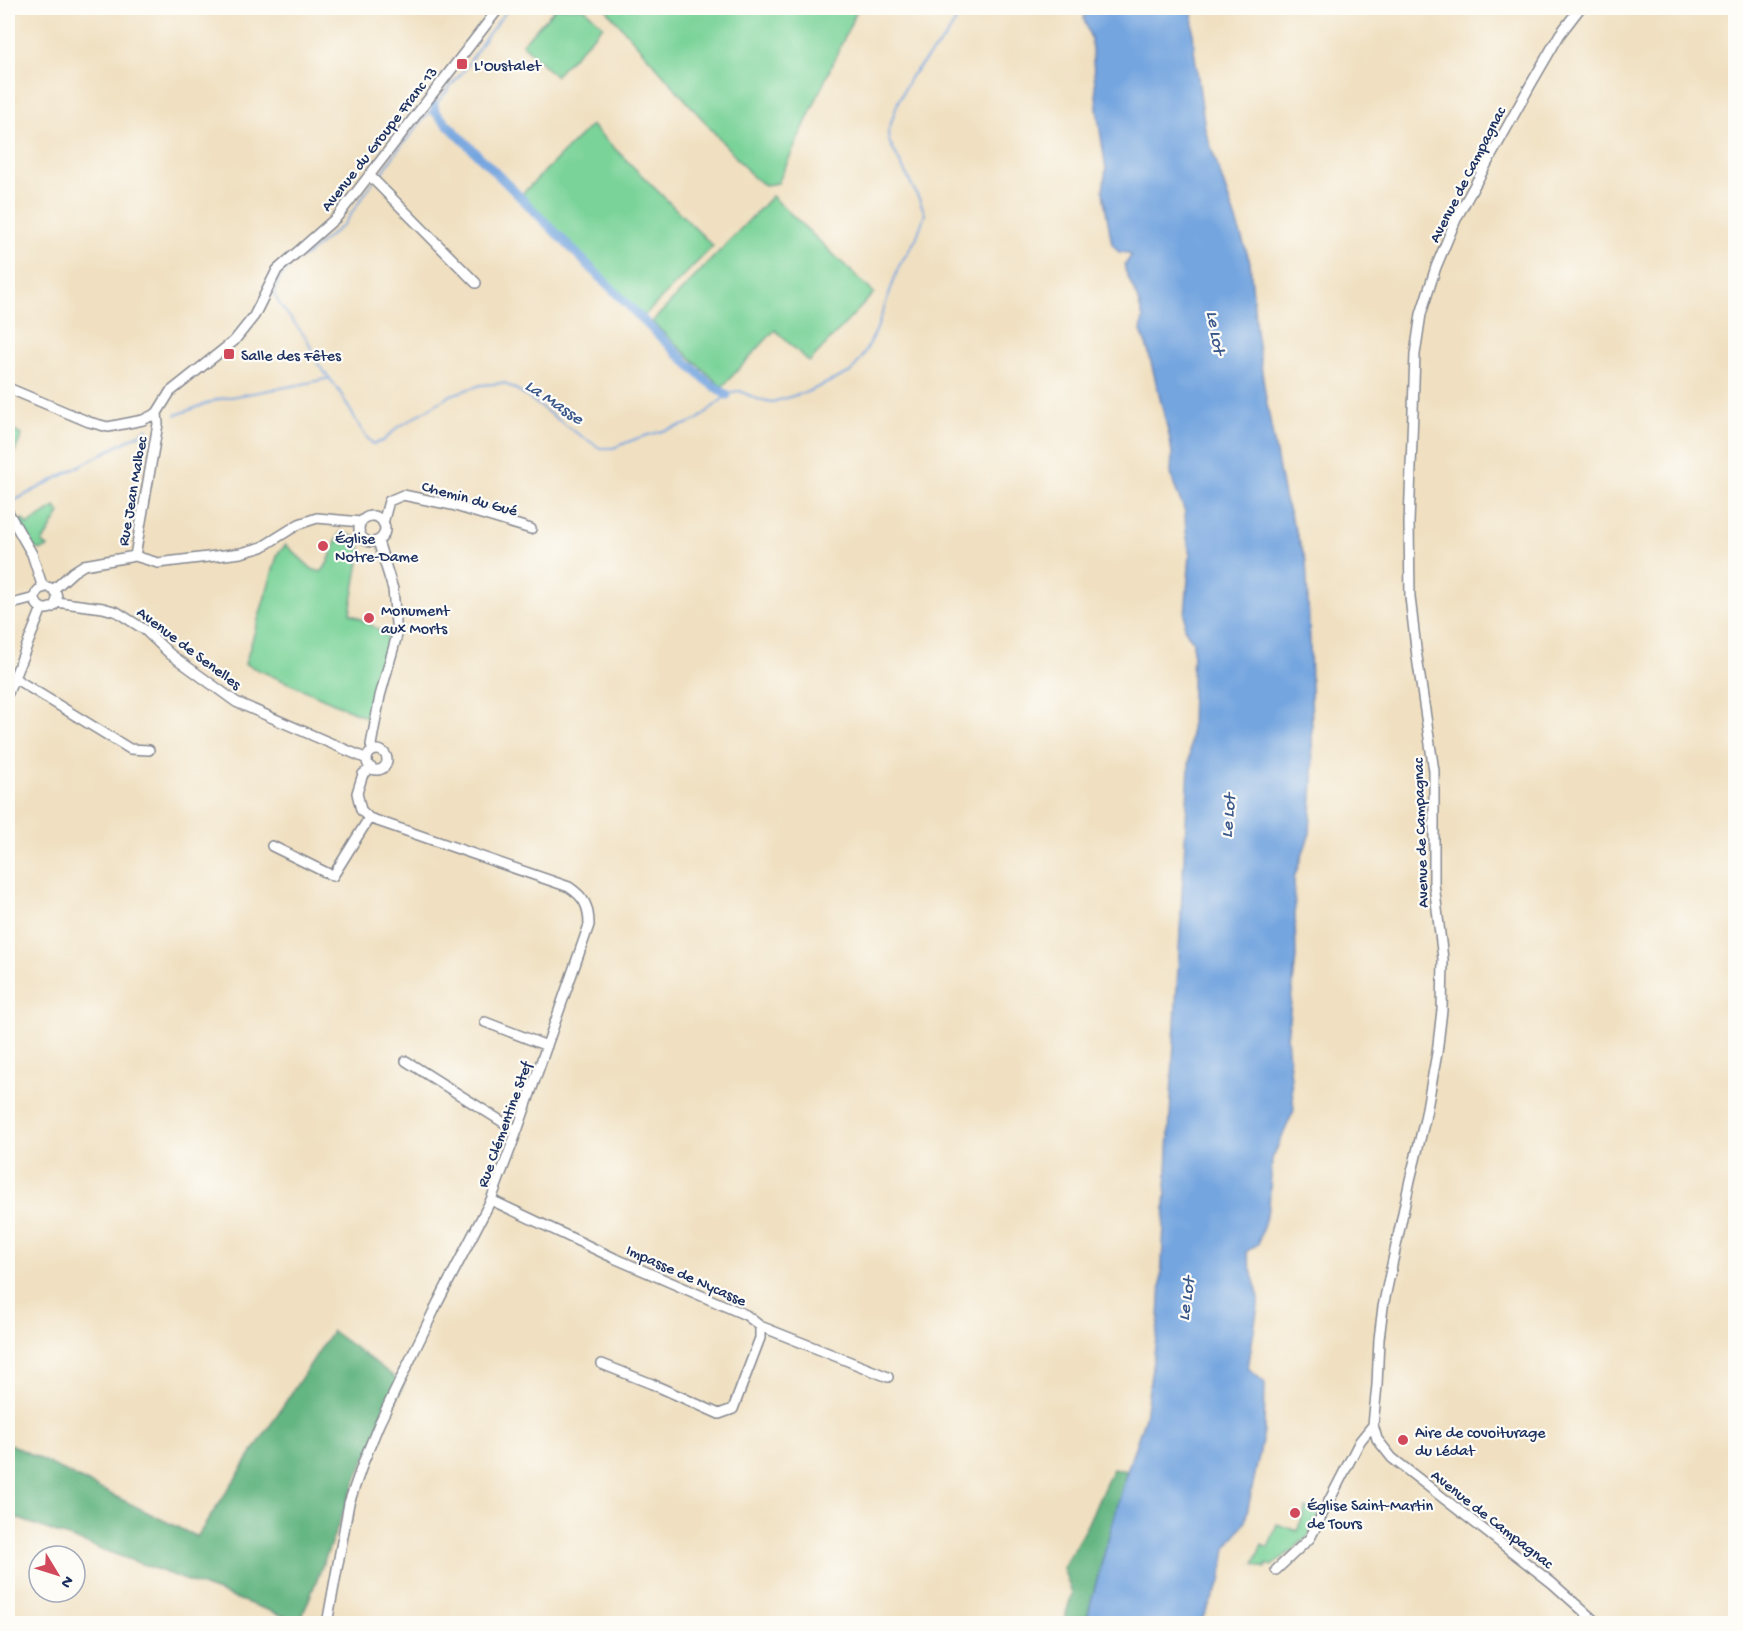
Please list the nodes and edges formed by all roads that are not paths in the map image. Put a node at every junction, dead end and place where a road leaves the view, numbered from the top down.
1 (499, 8) edge
2 (1580, 8) edge
3 (369, 176) junction
4 (476, 283) dead end
5 (8, 388) edge
6 (157, 414) junction
7 (8, 512) edge
8 (361, 522) junction
9 (383, 523) junction
10 (531, 529) dead end
11 (378, 541) junction
12 (135, 556) junction
13 (43, 588) junction
14 (53, 590) junction
15 (35, 598) junction
16 (56, 602) junction
17 (8, 605) edge
18 (42, 608) junction
19 (14, 678) junction
20 (8, 693) edge
21 (148, 750) dead end
22 (371, 759) junction
23 (369, 818) junction
24 (272, 846) dead end
25 (485, 1022) dead end
26 (547, 1047) junction
27 (406, 1061) dead end
28 (517, 1131) junction
29 (491, 1200) junction
30 (760, 1326) junction
31 (602, 1364) dead end
32 (888, 1377) dead end
33 (1372, 1425) junction
34 (1276, 1570) dead end
35 (327, 1623) edge
36 (1598, 1623) edge

1 - 3 street, Avenue du Groupe Franc 13
2 - 33 street, Avenue de Campagnac
3 - 4 street
3 - 6 street, Avenue du Groupe Franc 13
5 - 6 street
6 - 12 street, Rue Jean Malbec
7 - 13 street
8 - 9 street
8 - 11 street
8 - 12 street
9 - 10 street, Chemin du Gué
9 - 11 street
11 - 22 street
12 - 14 street, Rue Jean Malbec
13 - 14 street
13 - 15 street
14 - 16 street
15 - 17 street
15 - 18 street
16 - 18 street
16 - 22 street, Avenue de Senelles
18 - 19 street
19 - 20 street
19 - 21 street
22 - 23 street
23 - 24 street
23 - 26 street, Rue Clémentine Stef
25 - 26 street
26 - 28 street, Rue Clémentine Stef
27 - 28 street
28 - 29 street, Rue Clémentine Stef
29 - 30 street, Impasse de Nycasse
29 - 35 street, Rue Clémentine Stef
30 - 31 street
30 - 32 street, Impasse de Nycasse
33 - 34 street
33 - 36 street, Avenue de Campagnac

